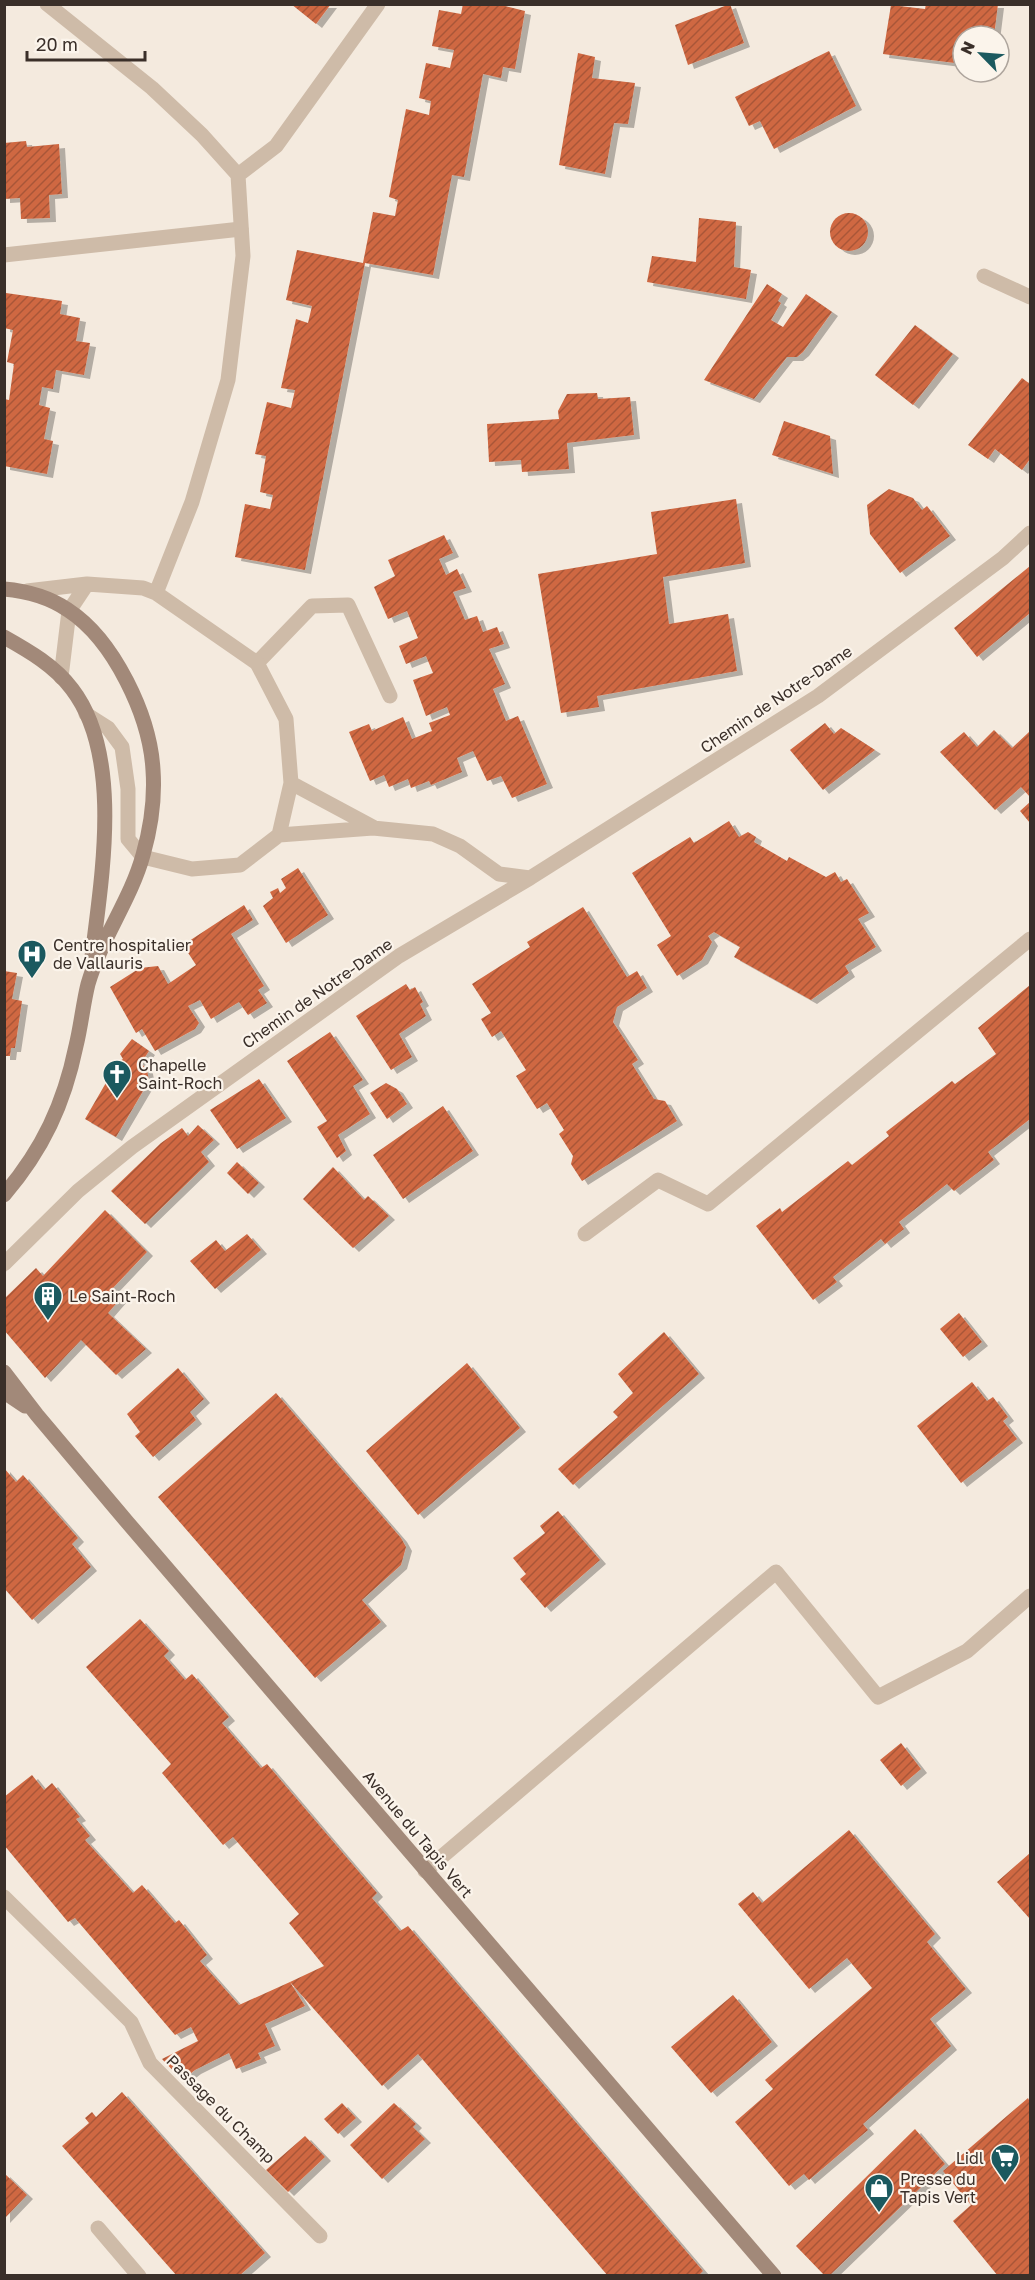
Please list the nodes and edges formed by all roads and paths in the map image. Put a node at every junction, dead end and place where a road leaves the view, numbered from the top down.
1 (47, 4) edge
2 (378, 4) edge
3 (238, 175) junction
4 (241, 230) junction
5 (4, 255) edge
6 (984, 276) dead end
7 (1030, 297) edge
8 (1030, 533) edge
9 (87, 584) junction
10 (4, 589) edge
11 (27, 591) junction
12 (156, 593) junction
13 (69, 611) junction
14 (4, 637) edge
15 (256, 663) junction
16 (61, 677) junction
17 (390, 696) dead end
18 (86, 714) junction
19 (291, 783) junction
20 (373, 828) junction
21 (279, 835) junction
22 (143, 857) junction
23 (530, 878) junction
24 (1030, 939) edge
25 (89, 983) junction
26 (5, 1195) edge
27 (585, 1234) dead end
28 (4, 1264) edge
29 (4, 1372) edge
30 (4, 1392) edge
31 (37, 1415) junction
32 (1030, 1596) edge
33 (426, 1871) junction
34 (4, 1897) edge
35 (98, 2228) dead end
36 (320, 2236) dead end
37 (140, 2276) edge
38 (774, 2276) edge

1 - 3 street
2 - 3 street
3 - 4 street
4 - 5 street
4 - 12 street
6 - 7 street
8 - 23 street, Chemin de Notre-Dame
9 - 11 street
9 - 12 street
9 - 13 street
10 - 11 main road
11 - 13 main road
12 - 15 street
13 - 16 street
13 - 22 main road
14 - 16 main road
15 - 17 street
15 - 19 street
16 - 18 main road
18 - 22 street
18 - 25 main road
19 - 20 street
19 - 21 street
20 - 21 street
20 - 23 street
21 - 22 street
22 - 25 main road
23 - 28 street, Chemin de Notre-Dame
24 - 27 street
25 - 26 main road
29 - 31 main road, Avenue du Tapis Vert
30 - 31 main road, Avenue du Tapis Vert
31 - 33 main road, Avenue du Tapis Vert
32 - 33 street
33 - 38 main road, Avenue du Tapis Vert
34 - 36 street, Passage du Champ
35 - 37 street

